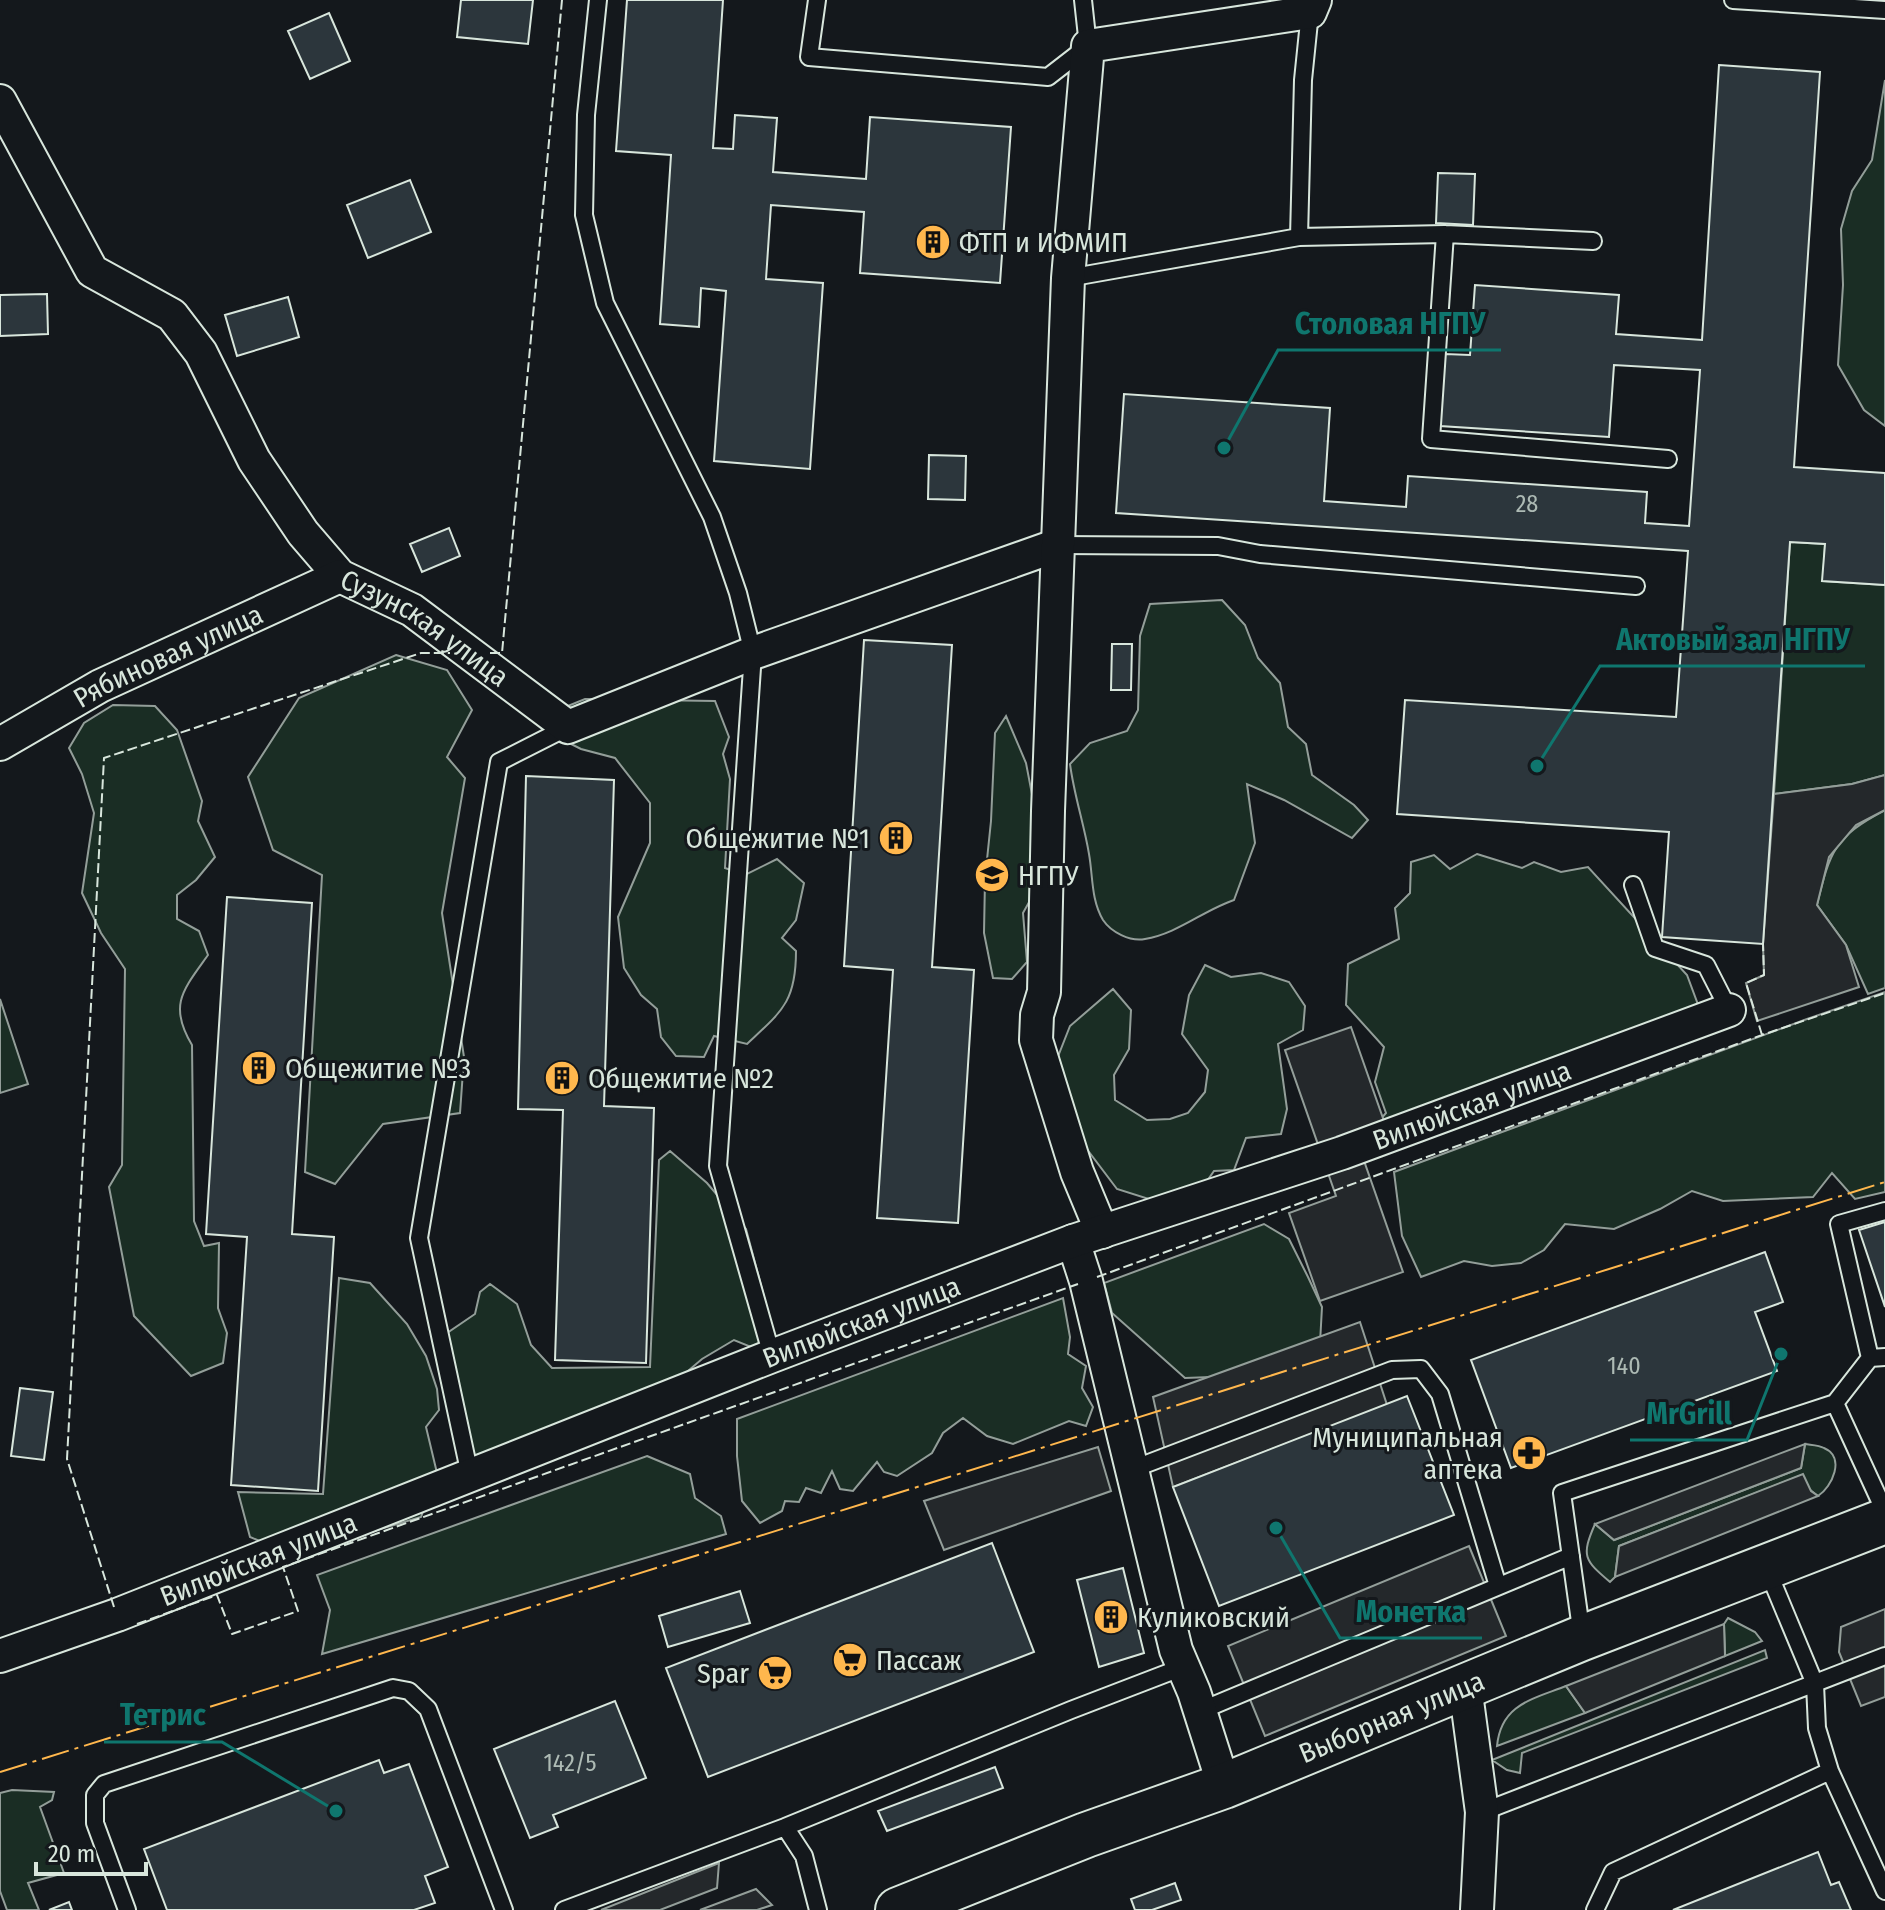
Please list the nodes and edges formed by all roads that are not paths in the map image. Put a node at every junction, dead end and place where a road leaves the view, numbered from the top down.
1 (598, 0) edge
2 (817, 0) edge
3 (1083, 0) edge
4 (1733, 0) edge
5 (1312, 6) edge
6 (1885, 10) edge
7 (1088, 46) junction
8 (0, 101) edge
9 (1445, 234) junction
10 (1299, 237) junction
11 (1593, 241) dead end
12 (1068, 278) junction
13 (1668, 459) dead end
14 (1058, 545) junction
15 (340, 576) junction
16 (1636, 586) dead end
17 (753, 653) junction
18 (568, 727) junction
19 (0, 744) edge
20 (1633, 885) dead end
21 (1729, 1010) joint
22 (1885, 1211) edge
23 (1087, 1236) junction
24 (772, 1356) junction
25 (1878, 1358) edge
26 (1835, 1403) junction
27 (1133, 1469) junction
28 (470, 1475) junction
29 (1885, 1512) edge
30 (1885, 1521) edge
31 (1571, 1556) junction
32 (1766, 1567) junction
33 (1498, 1586) junction
34 (1582, 1638) junction
35 (0, 1656) edge
36 (1885, 1656) edge
37 (1183, 1667) junction
38 (1815, 1684) junction
39 (1465, 1686) junction
40 (1200, 1711) junction
41 (1830, 1771) junction
42 (1224, 1786) junction
43 (1482, 1812) junction
44 (785, 1827) junction
45 (1885, 1891) edge
46 (127, 1910) edge
47 (504, 1910) edge
48 (564, 1910) edge
49 (818, 1910) edge
50 (898, 1910) edge
51 (1477, 1910) edge
52 (1595, 1910) edge

1 - 17 lane
2 - 7 lane
3 - 7 lane
4 - 6 lane
5 - 7 street
5 - 10 lane
7 - 12 street
8 - 15 street, Сузунская улица
9 - 10 lane
9 - 11 lane
9 - 13 lane
10 - 12 lane
12 - 14 street
14 - 16 lane
14 - 17 street
14 - 23 street
15 - 18 street, Сузунская улица
15 - 19 street, Рябиновая улица
17 - 18 street
17 - 24 lane
18 - 28 lane
20 - 21 lane
21 - 23 street, Вилюйская улица
22 - 25 lane
23 - 24 street, Вилюйская улица
23 - 27 street
24 - 28 street, Вилюйская улица
25 - 26 lane
26 - 29 lane
26 - 31 lane
27 - 33 lane
27 - 37 street
28 - 35 street, Вилюйская улица
30 - 32 main road, Выборная улица
31 - 33 lane
31 - 34 lane
32 - 34 main road, Выборная улица
32 - 38 lane
33 - 40 lane
34 - 39 main road, Выборная улица
36 - 38 lane
37 - 40 street
37 - 44 lane
38 - 41 lane
38 - 43 lane
39 - 42 main road, Выборная улица
39 - 43 street
40 - 42 street
41 - 45 lane
41 - 52 lane
42 - 50 main road, Выборная улица
43 - 51 street
44 - 48 lane
44 - 49 lane
46 - 47 lane

